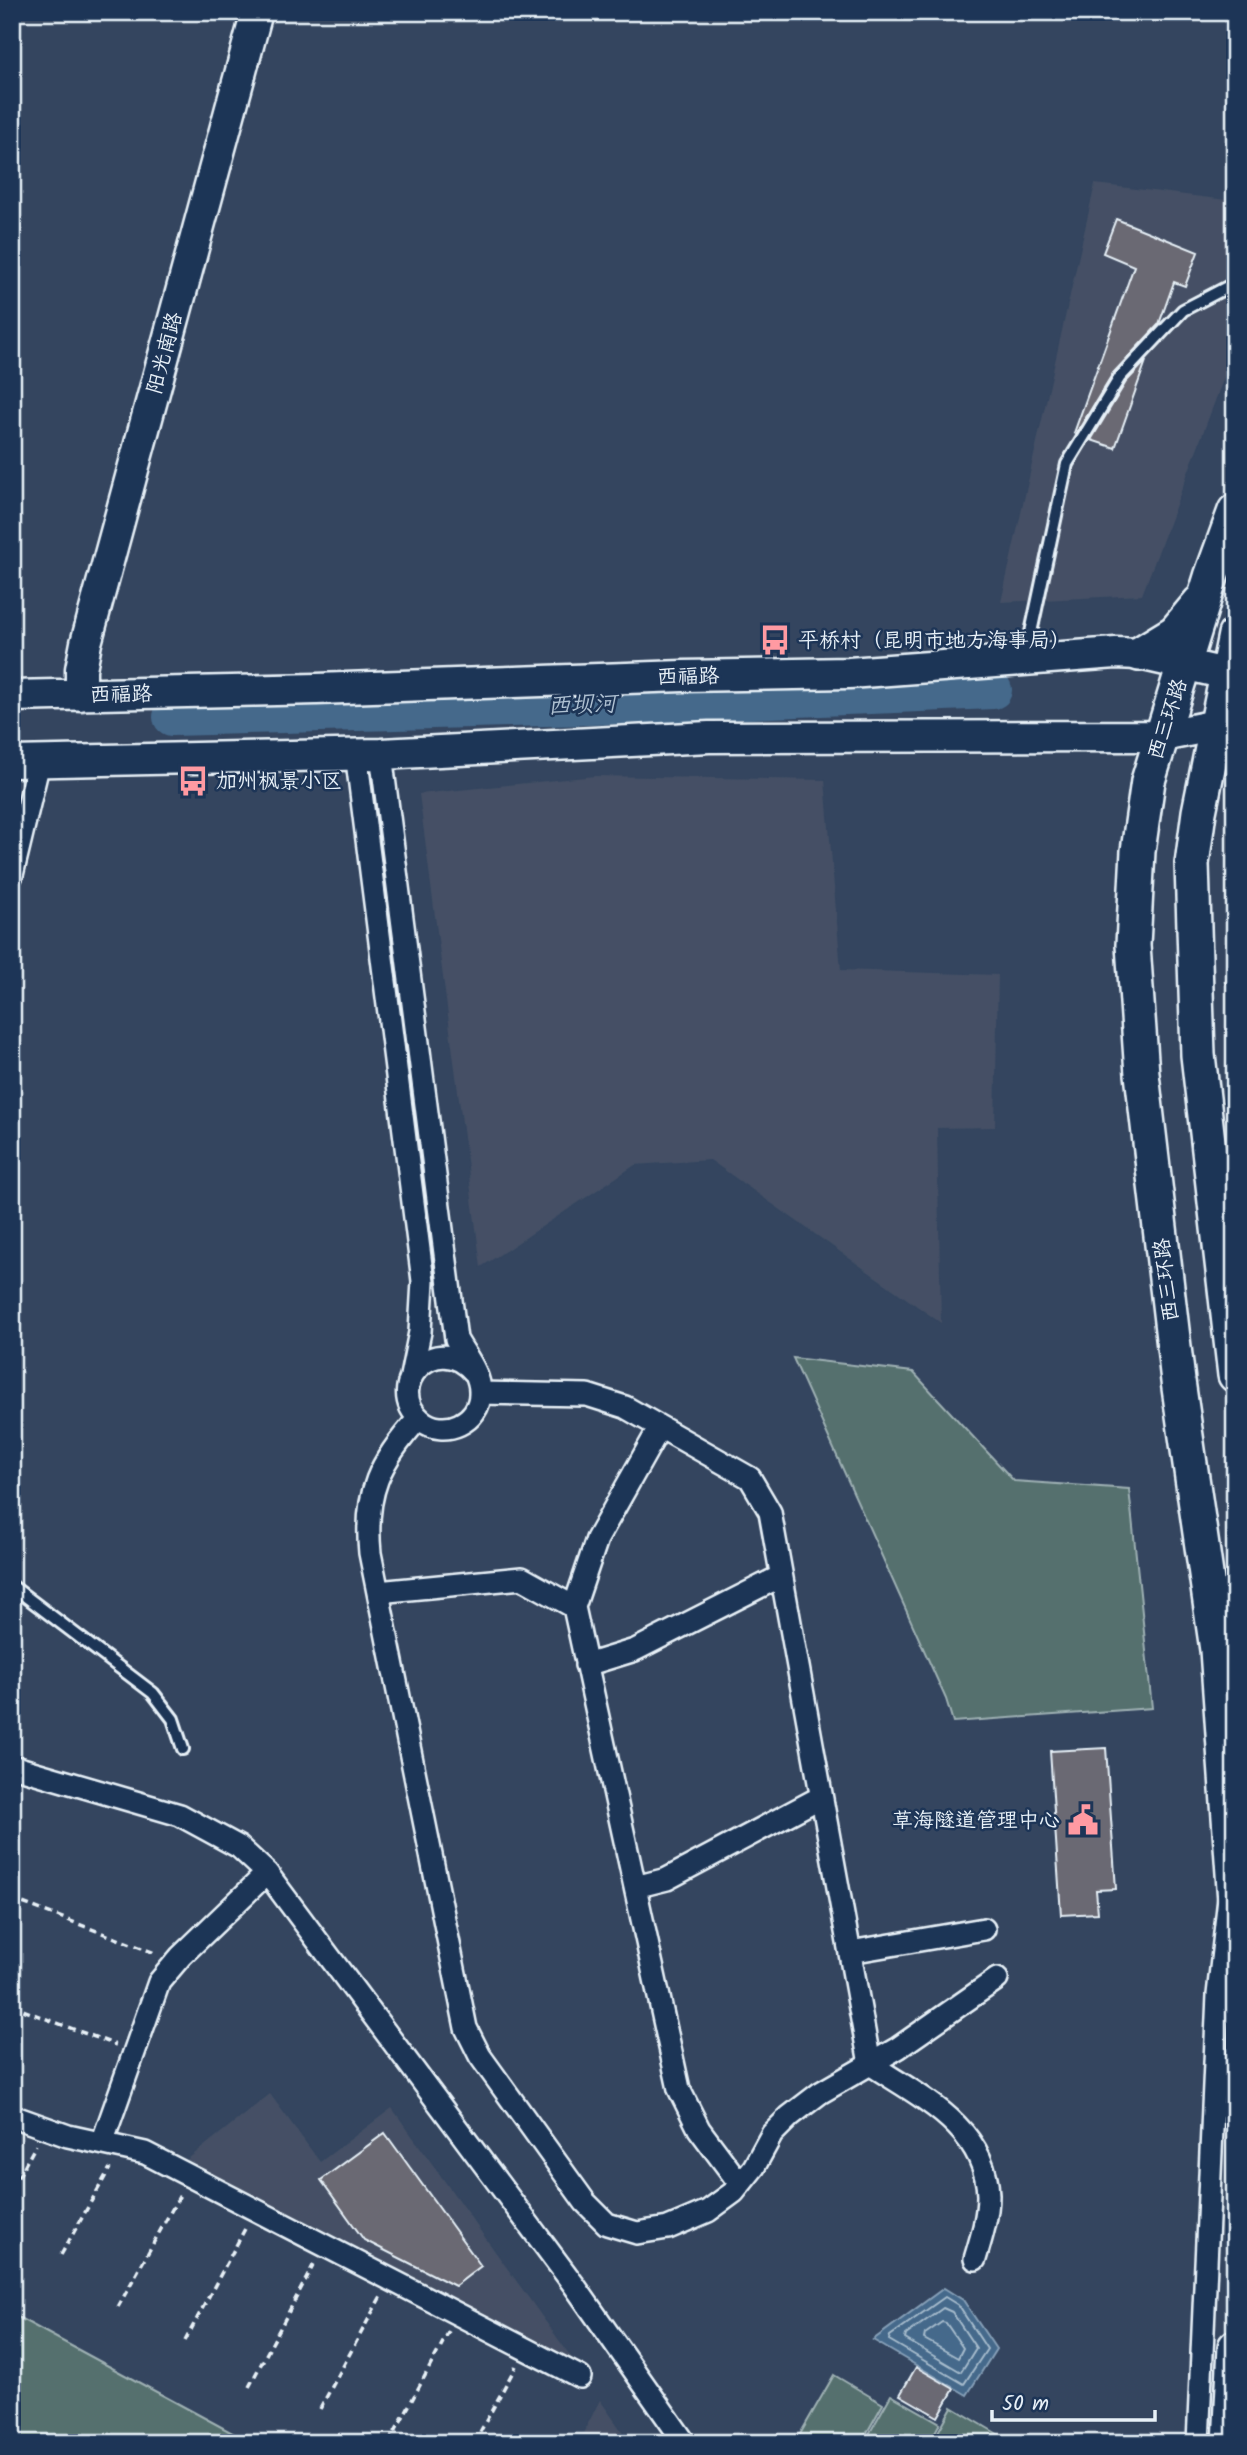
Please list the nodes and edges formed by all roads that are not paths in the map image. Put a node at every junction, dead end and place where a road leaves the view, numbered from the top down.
1 (257, 12) edge
2 (1235, 283) edge
3 (1235, 510) edge
4 (1204, 598) junction
5 (1235, 635) edge
6 (1139, 654) junction
7 (1026, 660) junction
8 (1184, 664) junction
9 (1231, 674) edge
10 (81, 695) junction
11 (12, 696) edge
12 (1226, 725) edge
13 (1161, 736) junction
14 (369, 753) junction
15 (26, 762) edge
16 (12, 875) edge
17 (1235, 1375) edge
18 (409, 1382) junction
19 (477, 1383) junction
20 (419, 1418) junction
21 (660, 1427) junction
22 (781, 1576) junction
23 (12, 1586) edge
24 (378, 1592) junction
25 (574, 1607) junction
26 (586, 1665) junction
27 (183, 1749) dead end
28 (12, 1766) edge
29 (821, 1797) junction
30 (1232, 1866) junction
31 (267, 1873) junction
32 (635, 1887) junction
33 (1235, 1901) edge
34 (984, 1928) dead end
35 (850, 1952) junction
36 (997, 1979) dead end
37 (870, 2064) junction
38 (12, 2116) edge
39 (111, 2145) junction
40 (740, 2184) junction
41 (975, 2259) dead end
42 (1235, 2347) edge
43 (580, 2377) dead end
44 (685, 2443) edge
45 (1198, 2443) edge
46 (1230, 2443) edge

1 - 10 main road, 阳光南路
2 - 7 lane
3 - 4 main road, 西三环路
4 - 6 main road
4 - 8 main road, 西三环路
5 - 9 main road
6 - 7 main road, 西福路
6 - 8 main road, 西福路
7 - 10 main road, 西福路
8 - 9 main road, 西福路
8 - 13 main road, 西三环路
9 - 12 main road
10 - 11 main road, 西福路
12 - 13 main road
12 - 17 main road
13 - 14 main road
13 - 30 main road, 西三环路
14 - 15 main road
14 - 18 street
14 - 19 street
15 - 16 street
18 - 19 street
18 - 20 street
19 - 20 street
19 - 21 street
20 - 24 street
21 - 22 street
21 - 25 street
22 - 26 street
22 - 29 street
23 - 27 lane
24 - 25 street
24 - 40 street
25 - 26 street
26 - 32 street
28 - 31 street
29 - 32 street
29 - 35 street
30 - 33 main road, 西三环路
30 - 45 street
31 - 39 street
31 - 44 street
32 - 40 street
34 - 35 street
35 - 37 street
36 - 37 street
37 - 40 street
37 - 41 street
38 - 39 street
39 - 43 street
42 - 46 main road

